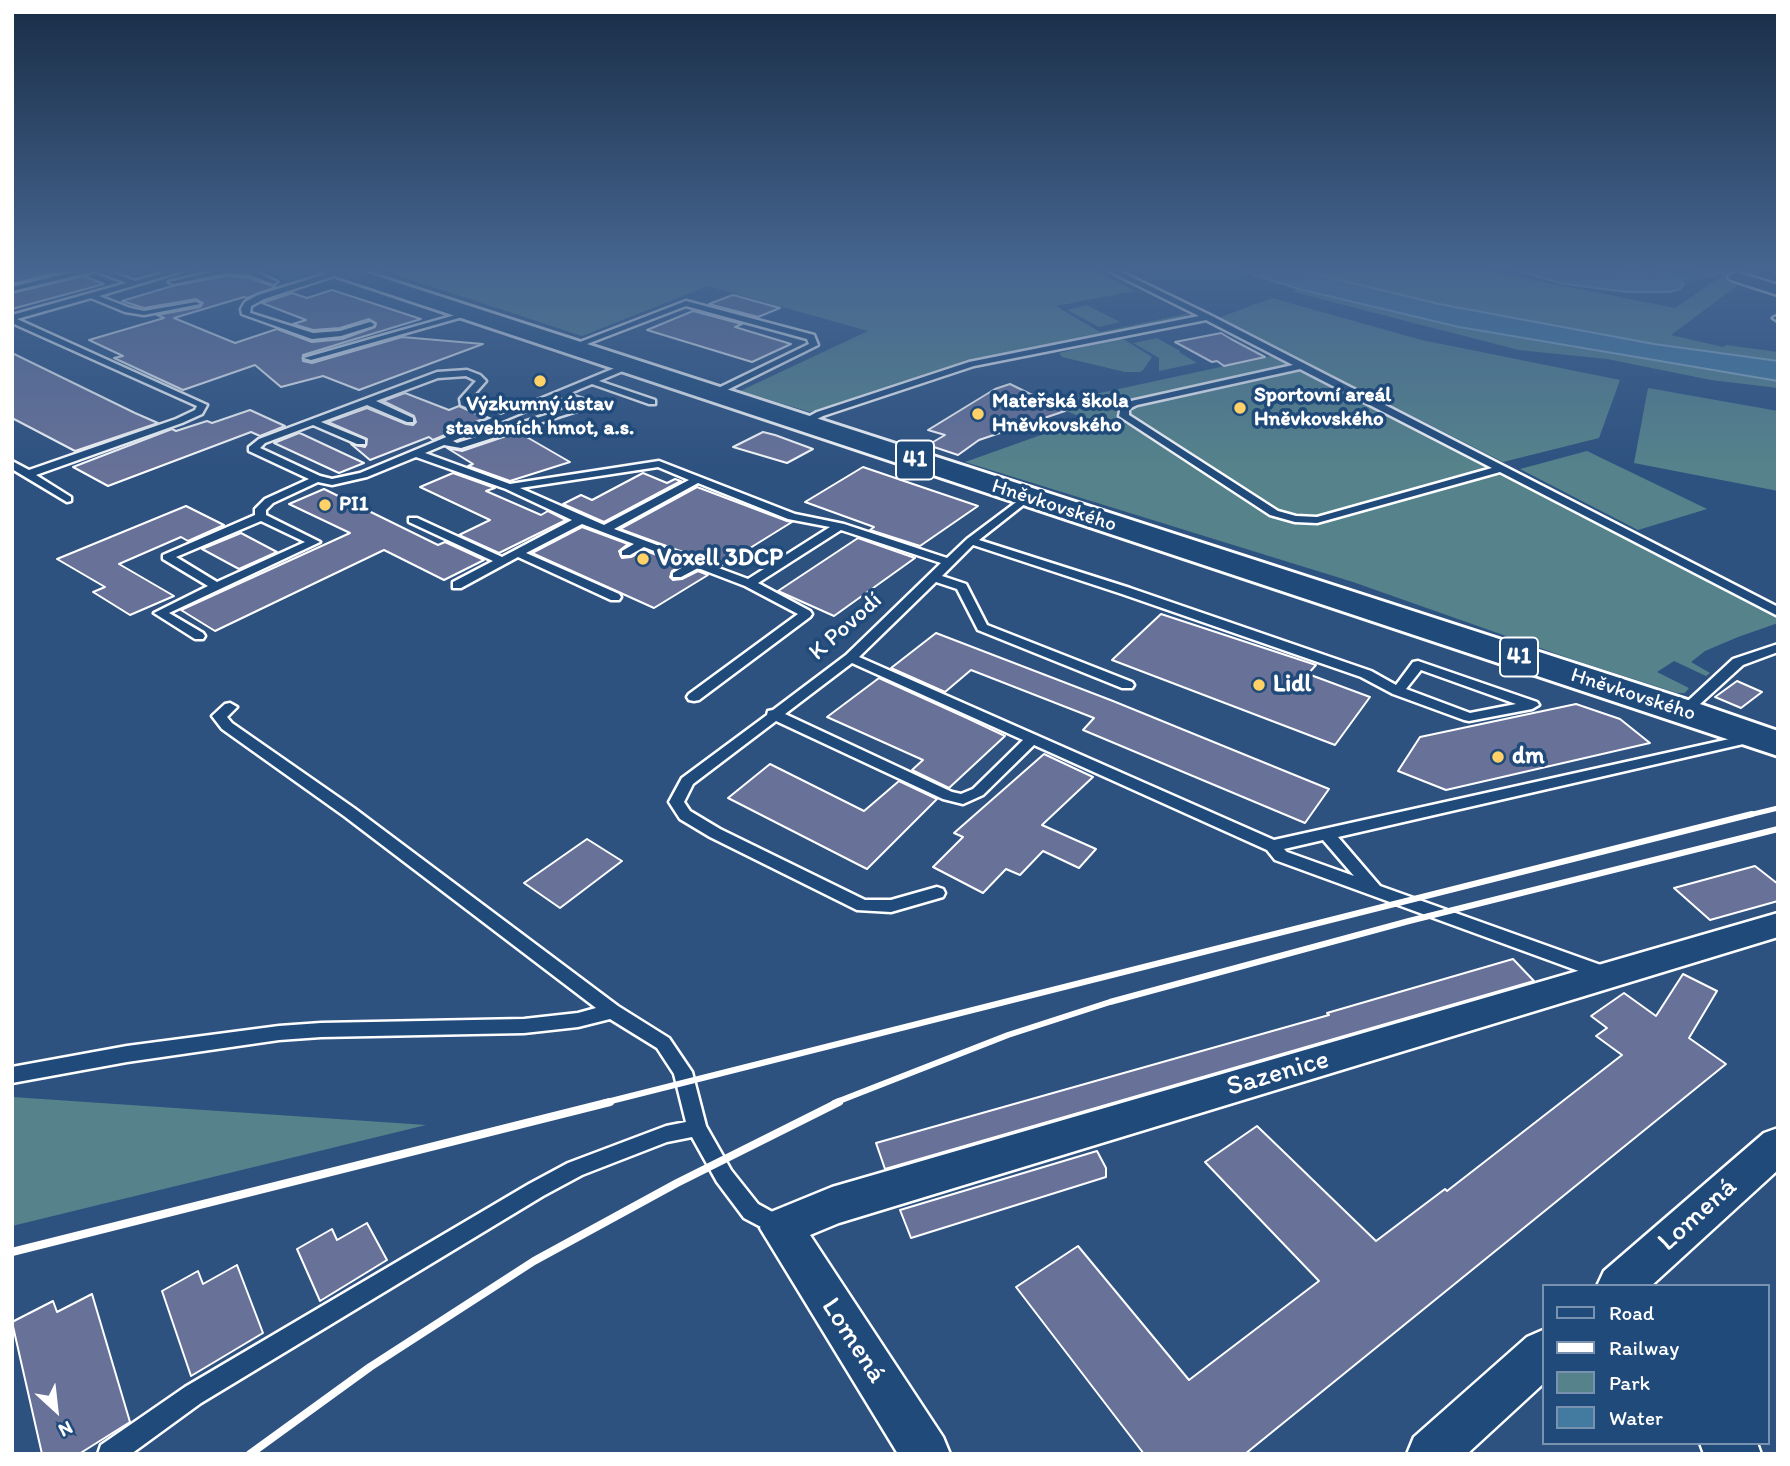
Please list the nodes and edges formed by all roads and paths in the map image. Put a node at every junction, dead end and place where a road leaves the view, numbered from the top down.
1 (50, 336) edge
2 (387, 336) edge
3 (538, 336) edge
4 (599, 336) edge
5 (809, 336) edge
6 (1110, 336) edge
7 (1244, 336) edge
8 (571, 347) junction
9 (308, 358) dead end
10 (627, 366) junction
11 (1301, 366) junction
12 (592, 381) junction
13 (561, 394) junction
14 (713, 394) junction
15 (366, 401) junction
16 (652, 401) dead end
17 (501, 418) junction
18 (410, 419) dead end
19 (313, 422) junction
20 (802, 423) junction
21 (361, 442) dead end
22 (443, 442) junction
23 (416, 453) junction
24 (12, 464) edge
25 (1501, 469) junction
26 (29, 474) junction
27 (317, 479) junction
28 (697, 480) junction
29 (509, 487) junction
30 (1027, 497) junction
31 (66, 499) dead end
32 (261, 517) junction
33 (413, 520) dead end
34 (581, 520) junction
35 (840, 526) junction
36 (605, 528) junction
37 (971, 541) junction
38 (643, 543) junction
39 (517, 553) junction
40 (626, 553) dead end
41 (502, 561) junction
42 (949, 562) junction
43 (697, 564) junction
44 (677, 575) dead end
45 (934, 577) junction
46 (749, 583) junction
47 (457, 585) dead end
48 (217, 587) junction
49 (615, 597) dead end
50 (1778, 612) edge
51 (199, 636) dead end
52 (1778, 648) edge
53 (850, 658) junction
54 (1127, 685) dead end
55 (1398, 691) junction
56 (694, 697) dead end
57 (230, 707) dead end
58 (1684, 711) junction
59 (773, 714) junction
60 (1033, 738) junction
61 (1767, 741) edge
62 (1326, 833) junction
63 (1273, 846) junction
64 (1375, 891) junction
65 (937, 893) dead end
66 (1778, 925) edge
67 (1611, 975) junction
68 (612, 1011) junction
69 (12, 1075) edge
70 (697, 1128) junction
71 (1778, 1145) edge
72 (780, 1228) junction
73 (1621, 1284) edge
74 (1542, 1354) edge
75 (110, 1454) edge
76 (926, 1454) edge
77 (1431, 1454) edge

1 - 26 lane
2 - 9 lane
3 - 8 main road, Hněvkovského / 41
4 - 8 lane
5 - 14 lane
6 - 20 lane
7 - 11 lane
8 - 10 main road, Hněvkovského / 41
10 - 12 lane
10 - 14 main road, Hněvkovského / 41
11 - 25 lane
11 - 25 lane
12 - 13 lane
12 - 16 lane
13 - 17 lane
13 - 22 lane
14 - 20 main road, Hněvkovského / 41
15 - 17 lane
15 - 18 lane
15 - 19 lane
17 - 22 lane
19 - 21 lane
19 - 27 lane
20 - 30 main road, Hněvkovského / 41
22 - 23 lane
23 - 27 lane
23 - 29 lane
24 - 26 lane
25 - 50 lane
26 - 31 lane
27 - 32 lane
28 - 29 lane
28 - 35 lane
28 - 36 lane
29 - 34 lane
30 - 37 lane, K Povodí
30 - 58 main road, Hněvkovského / 41
32 - 48 lane
32 - 48 lane
33 - 41 lane
34 - 36 lane
34 - 39 lane
35 - 42 lane
35 - 46 lane
36 - 38 lane
37 - 42 lane, K Povodí
37 - 55 lane
38 - 40 lane
38 - 43 lane
39 - 41 lane
39 - 49 lane
41 - 47 lane
42 - 45 lane, K Povodí
43 - 44 lane
43 - 46 lane
45 - 53 lane, K Povodí
45 - 54 lane
46 - 56 lane
48 - 51 lane
52 - 58 lane
53 - 59 lane, K Povodí
53 - 60 lane
55 - 55 lane
57 - 68 lane
58 - 61 main road, Hněvkovského / 41
59 - 60 lane
59 - 65 lane, K Povodí
60 - 63 lane
61 - 62 lane
62 - 63 lane
62 - 64 lane
63 - 64 lane
64 - 67 lane
66 - 67 street, Sazenice
67 - 72 street, Sazenice
68 - 69 lane
68 - 70 lane
70 - 72 lane
70 - 75 lane
71 - 73 street, Lomená
72 - 76 street, Lomená
74 - 77 street

